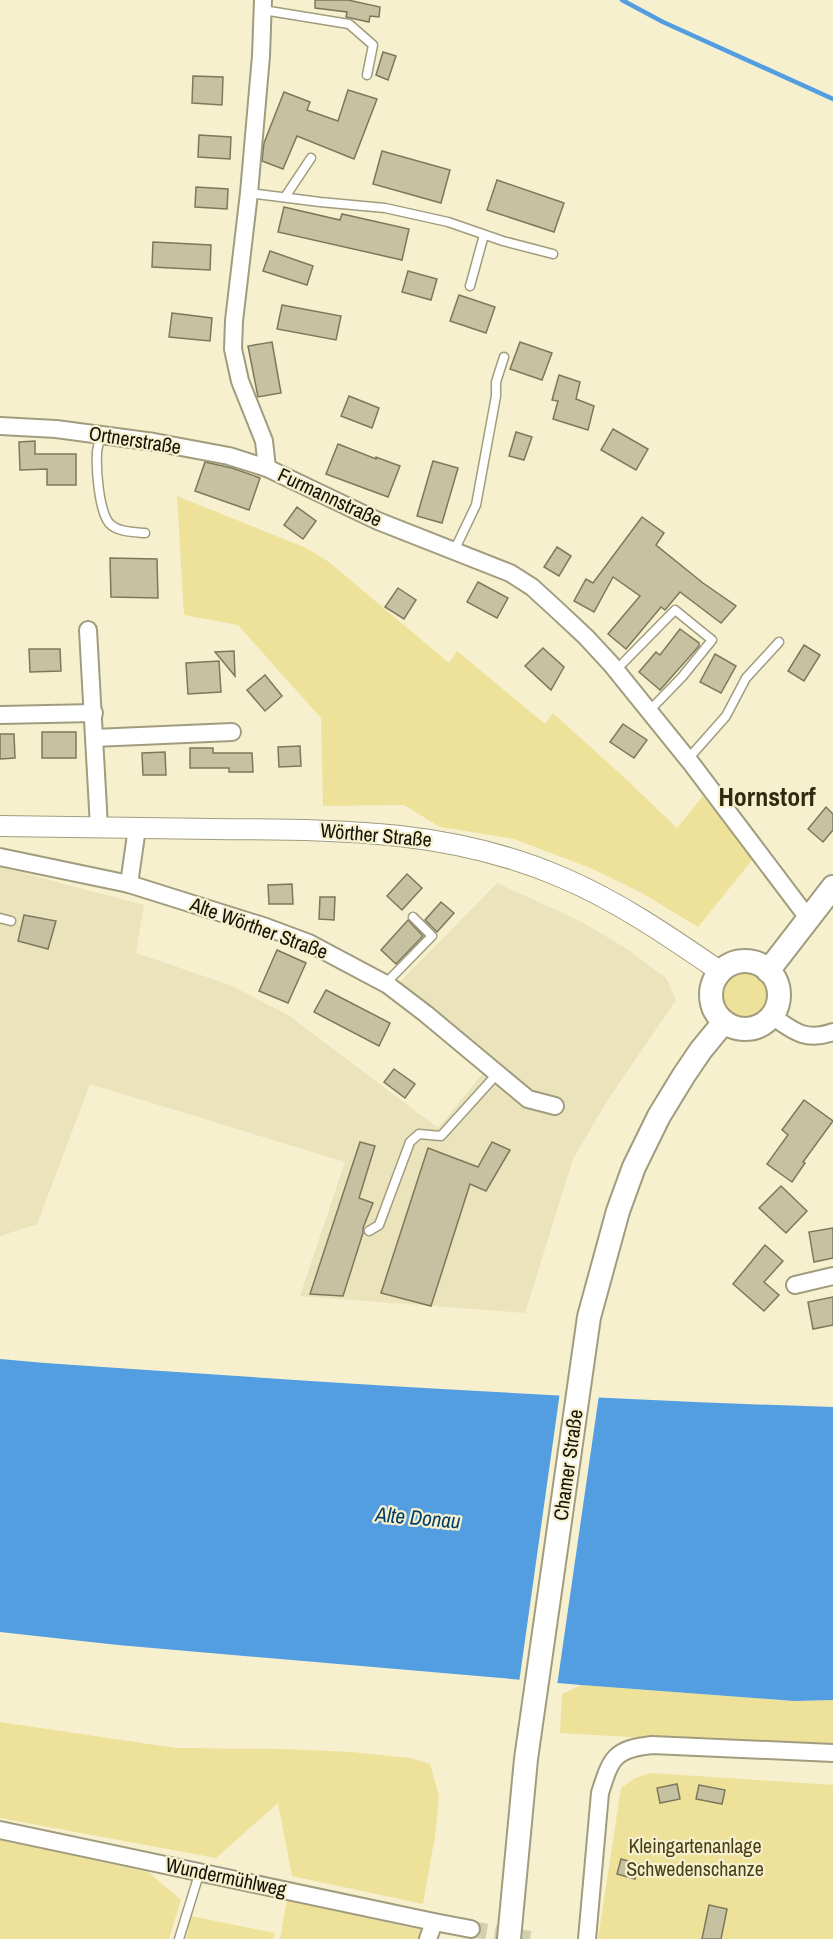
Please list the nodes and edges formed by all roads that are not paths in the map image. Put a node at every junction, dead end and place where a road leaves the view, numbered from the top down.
1 (263, 5) edge
2 (367, 75) dead end
3 (311, 158) dead end
4 (249, 193) junction
5 (285, 197) junction
6 (484, 235) junction
7 (553, 254) dead end
8 (470, 285) dead end
9 (504, 357) dead end
10 (0, 426) edge
11 (101, 435) junction
12 (267, 468) junction
13 (145, 533) dead end
14 (454, 551) junction
15 (88, 630) dead end
16 (778, 642) dead end
17 (616, 670) junction
18 (649, 711) junction
19 (93, 713) junction
20 (0, 715) edge
21 (232, 732) dead end
22 (94, 738) junction
23 (688, 759) junction
24 (0, 826) edge
25 (99, 827) junction
26 (137, 828) junction
27 (0, 857) edge
28 (129, 884) junction
29 (833, 886) edge
30 (413, 916) dead end
31 (0, 918) edge
32 (808, 918) junction
33 (11, 921) dead end
34 (772, 966) junction
35 (721, 972) junction
36 (385, 984) junction
37 (772, 1016) junction
38 (724, 1022) junction
39 (833, 1032) edge
40 (497, 1074) junction
41 (555, 1106) dead end
42 (369, 1232) dead end
43 (833, 1276) edge
44 (795, 1285) dead end
45 (833, 1753) edge
46 (0, 1830) edge
47 (200, 1871) junction
48 (434, 1922) junction
49 (471, 1929) tunnel mouth
50 (179, 1939) edge
51 (428, 1939) edge
52 (509, 1939) edge
53 (587, 1939) edge

1 - 2 lane, Furmannstraße
1 - 4 street, Furmannstraße
3 - 5 lane
4 - 5 lane
4 - 12 street, Furmannstraße
5 - 6 lane
6 - 7 lane
6 - 8 lane
9 - 14 lane
10 - 11 street, Ortnerstraße
11 - 12 street, Ortnerstraße
11 - 13 lane
12 - 14 street, Furmannstraße
14 - 17 street, Furmannstraße
15 - 19 street
16 - 23 lane
17 - 18 street, Furmannstraße
17 - 18 lane
18 - 23 street, Furmannstraße
19 - 20 street
19 - 22 street
21 - 22 street
22 - 25 street
23 - 32 street, Furmannstraße
24 - 25 street, Wörther Straße
25 - 26 street, Wörther Straße
26 - 28 street
26 - 35 street, Wörther Straße
27 - 28 street, Alte Wörther Straße
28 - 36 street, Alte Wörther Straße
29 - 32 main road
30 - 36 lane
31 - 33 lane
32 - 34 main road
34 - 35 main road
34 - 37 main road
35 - 38 main road
36 - 40 street, Alte Wörther Straße
37 - 38 main road
37 - 39 street
38 - 52 main road, Chamer Straße
40 - 41 street, Alte Wörther Straße
40 - 42 lane
43 - 44 street
45 - 53 street
46 - 47 street, Wundermühlweg
47 - 48 street, Wundermühlweg
47 - 50 lane
48 - 49 street, Wundermühlweg
48 - 51 street

